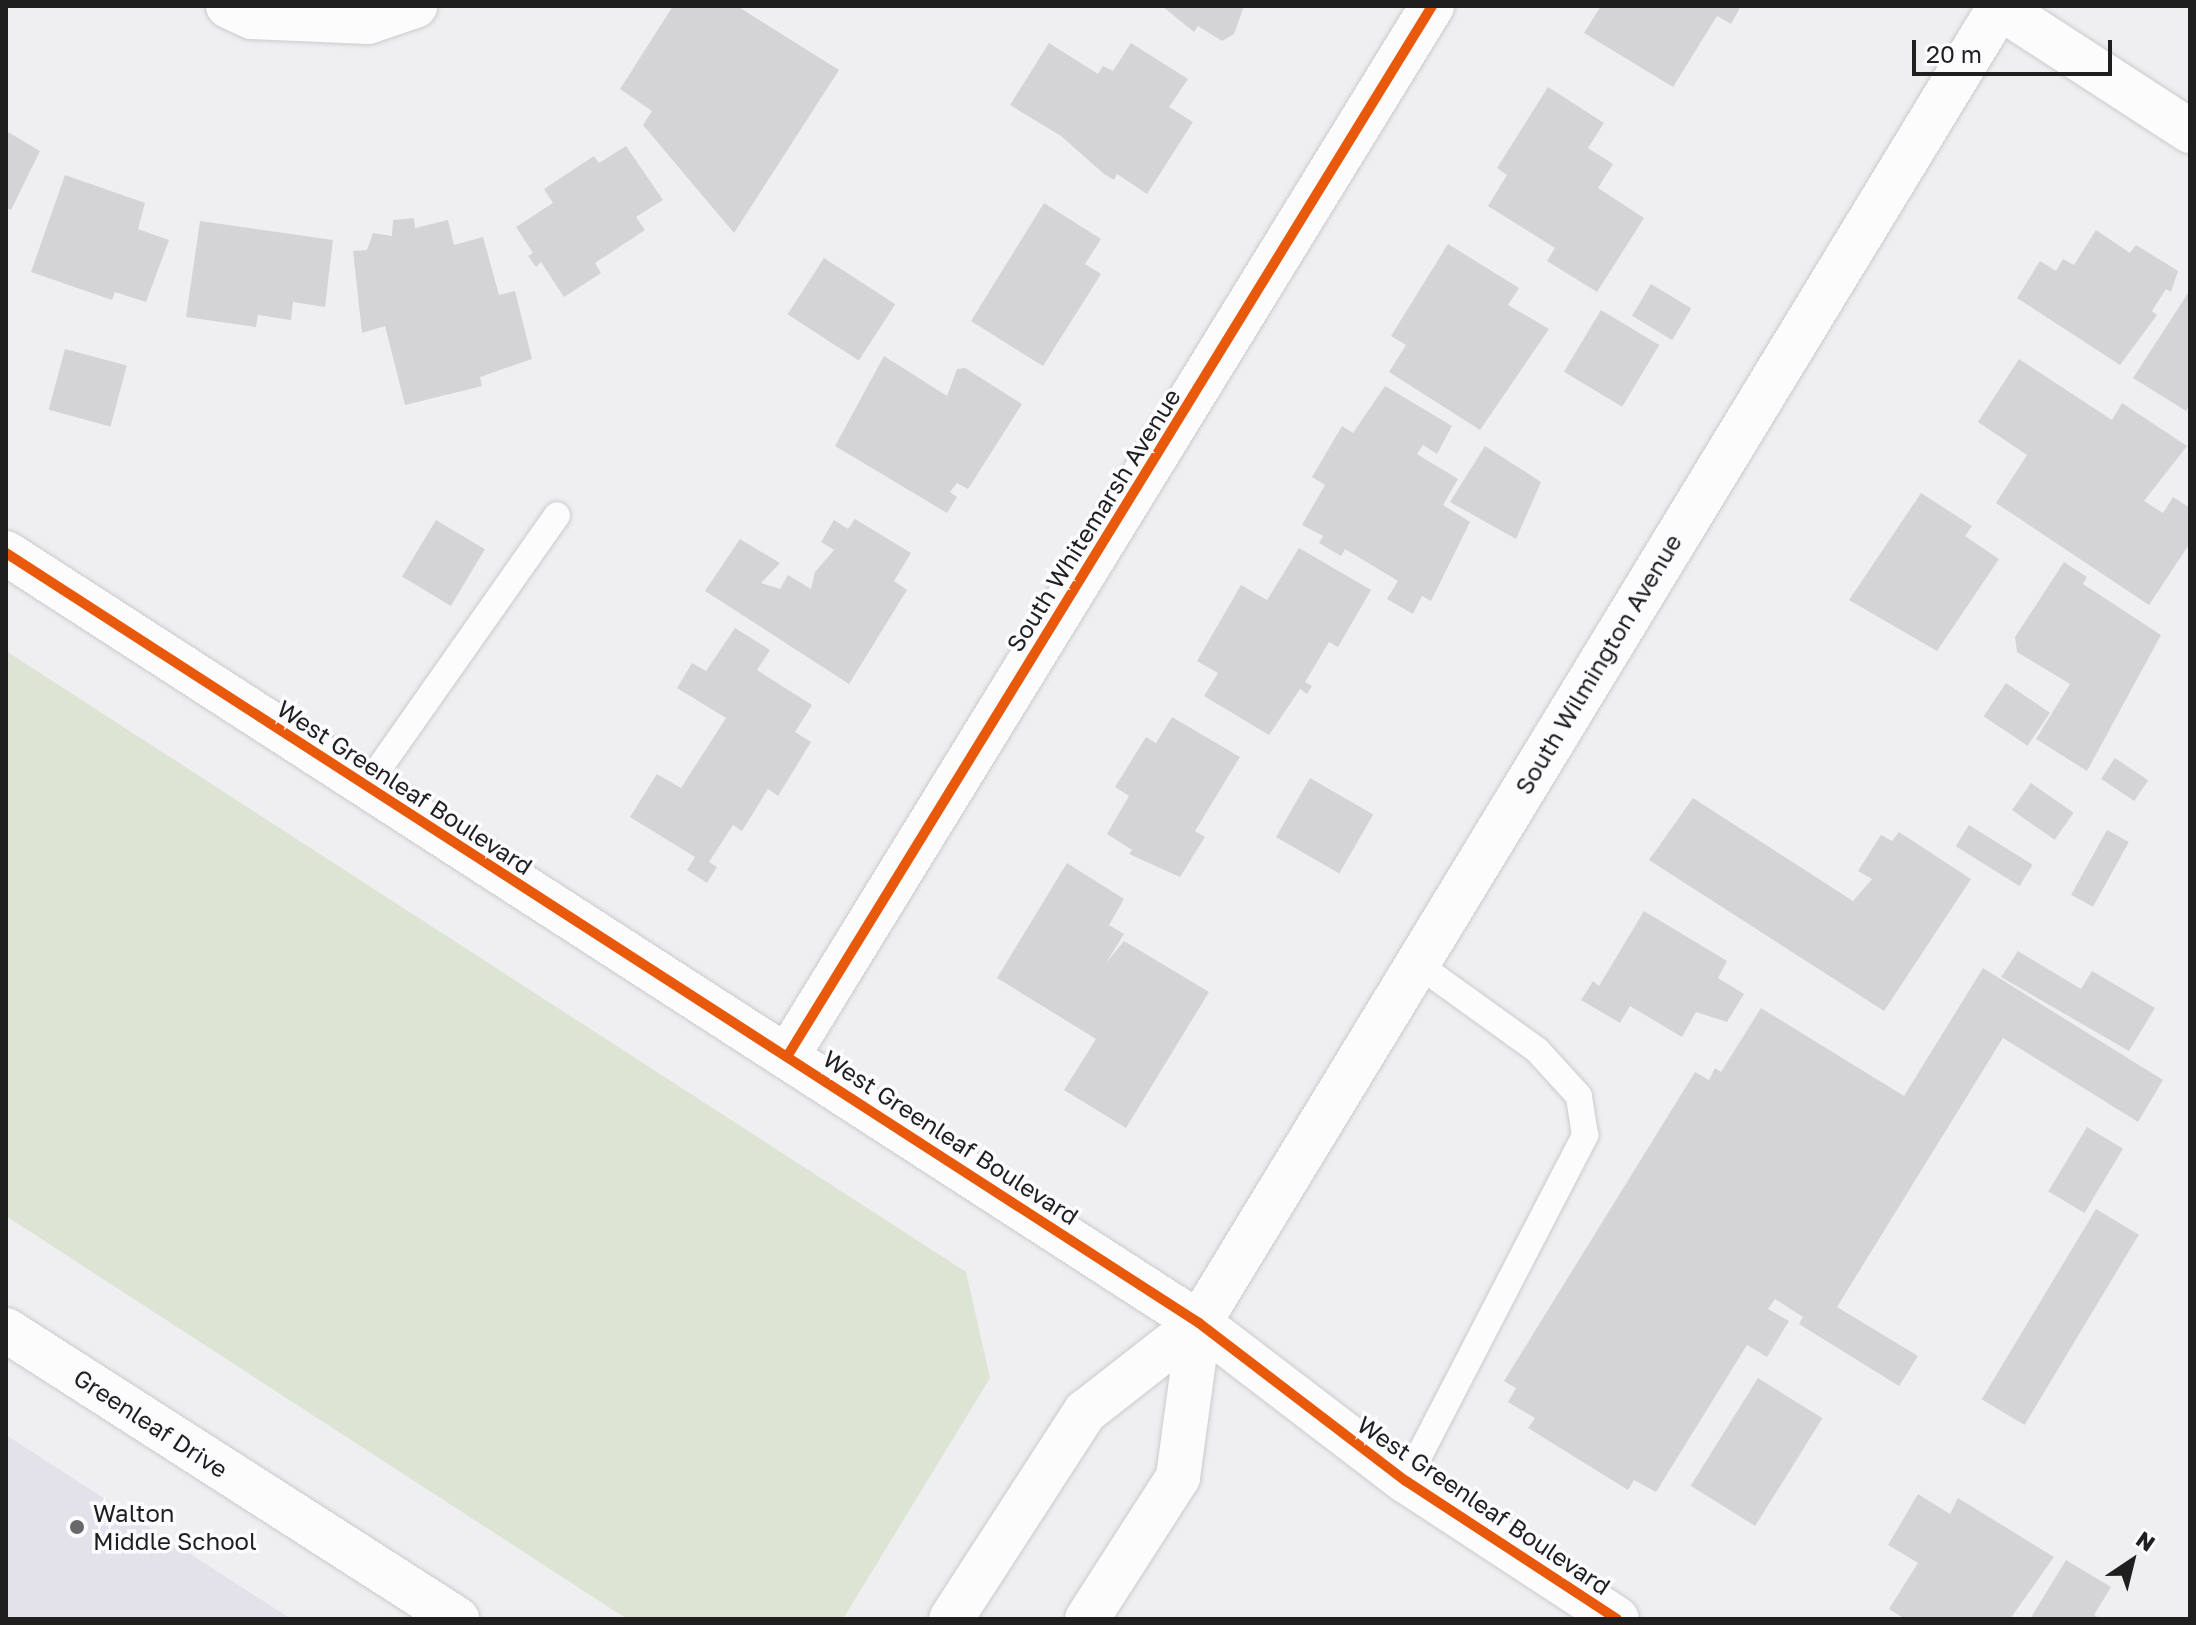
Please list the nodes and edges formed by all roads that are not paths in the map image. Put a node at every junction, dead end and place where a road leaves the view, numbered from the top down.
1 (228, 6) edge
2 (415, 6) edge
3 (1432, 6) edge
4 (1999, 6) edge
5 (2190, 131) edge
6 (557, 515) dead end
7 (6, 553) edge
8 (366, 787) junction
9 (1416, 963) junction
10 (788, 1055) junction
11 (1199, 1323) junction
12 (6, 1330) edge
13 (1406, 1481) junction
14 (457, 1619) edge
15 (951, 1619) edge
16 (1087, 1619) edge
17 (1617, 1619) edge

1 - 2 street
3 - 10 street, South Whitemarsh Avenue
4 - 5 street
4 - 9 street, South Wilmington Avenue
6 - 8 lane
7 - 8 street, West Greenleaf Boulevard
8 - 10 street, West Greenleaf Boulevard
9 - 11 street, South Wilmington Avenue
9 - 13 lane
10 - 11 street, West Greenleaf Boulevard
11 - 13 street, West Greenleaf Boulevard
11 - 15 street, South Wilmington Avenue
11 - 16 street, South Wilmington Avenue
12 - 14 street, Greenleaf Drive
13 - 17 street, West Greenleaf Boulevard

